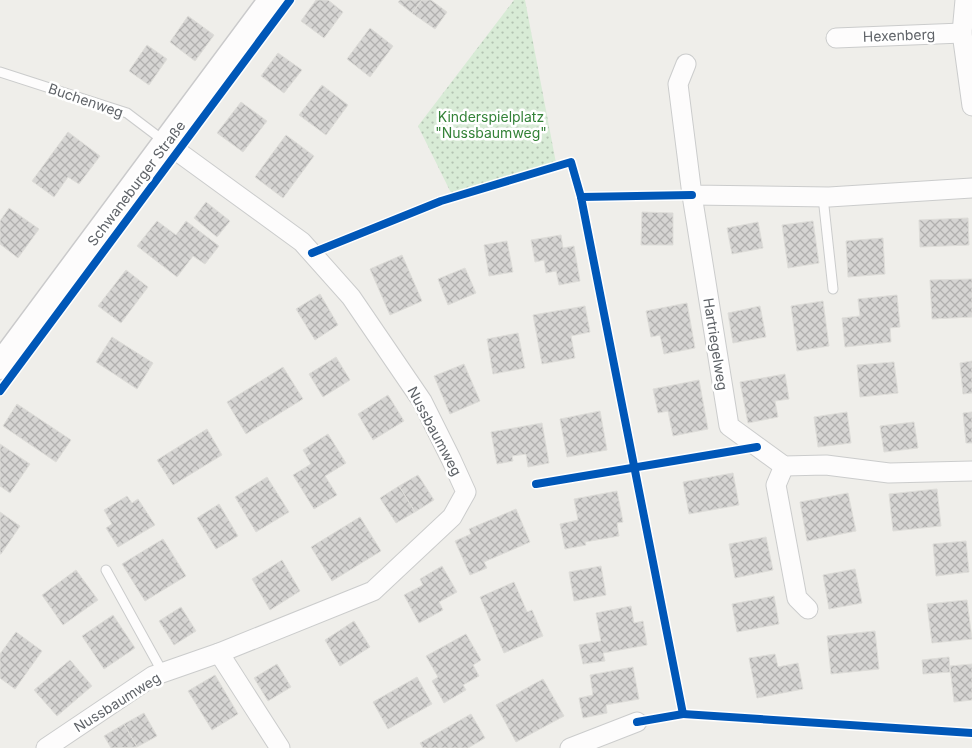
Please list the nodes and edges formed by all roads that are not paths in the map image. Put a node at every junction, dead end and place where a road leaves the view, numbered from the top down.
1 (272, 0) edge
2 (965, 0) edge
3 (962, 34) junction
4 (836, 38) dead end
5 (686, 64) dead end
6 (0, 72) edge
7 (972, 106) edge
8 (166, 143) junction
9 (972, 188) edge
10 (692, 195) junction
11 (823, 197) junction
12 (833, 289) dead end
13 (0, 366) edge
14 (784, 466) junction
15 (972, 471) edge
16 (106, 570) dead end
17 (808, 610) dead end
18 (219, 653) junction
19 (163, 673) junction
20 (636, 722) dead end
21 (46, 748) edge
22 (280, 748) edge
23 (570, 748) edge

1 - 8 street, Schwaneburger Straße
2 - 3 street
3 - 4 street, Hexenberg
3 - 7 street
5 - 10 street, Hartriegelweg
6 - 8 lane, Buchenweg
8 - 13 street, Schwaneburger Straße
8 - 18 street, Nussbaumweg
9 - 11 street
10 - 11 street
10 - 14 street, Hartriegelweg
11 - 12 lane
14 - 15 street
14 - 17 street
16 - 19 lane
18 - 19 street, Nussbaumweg
18 - 22 street
19 - 21 street, Nussbaumweg
20 - 23 street

